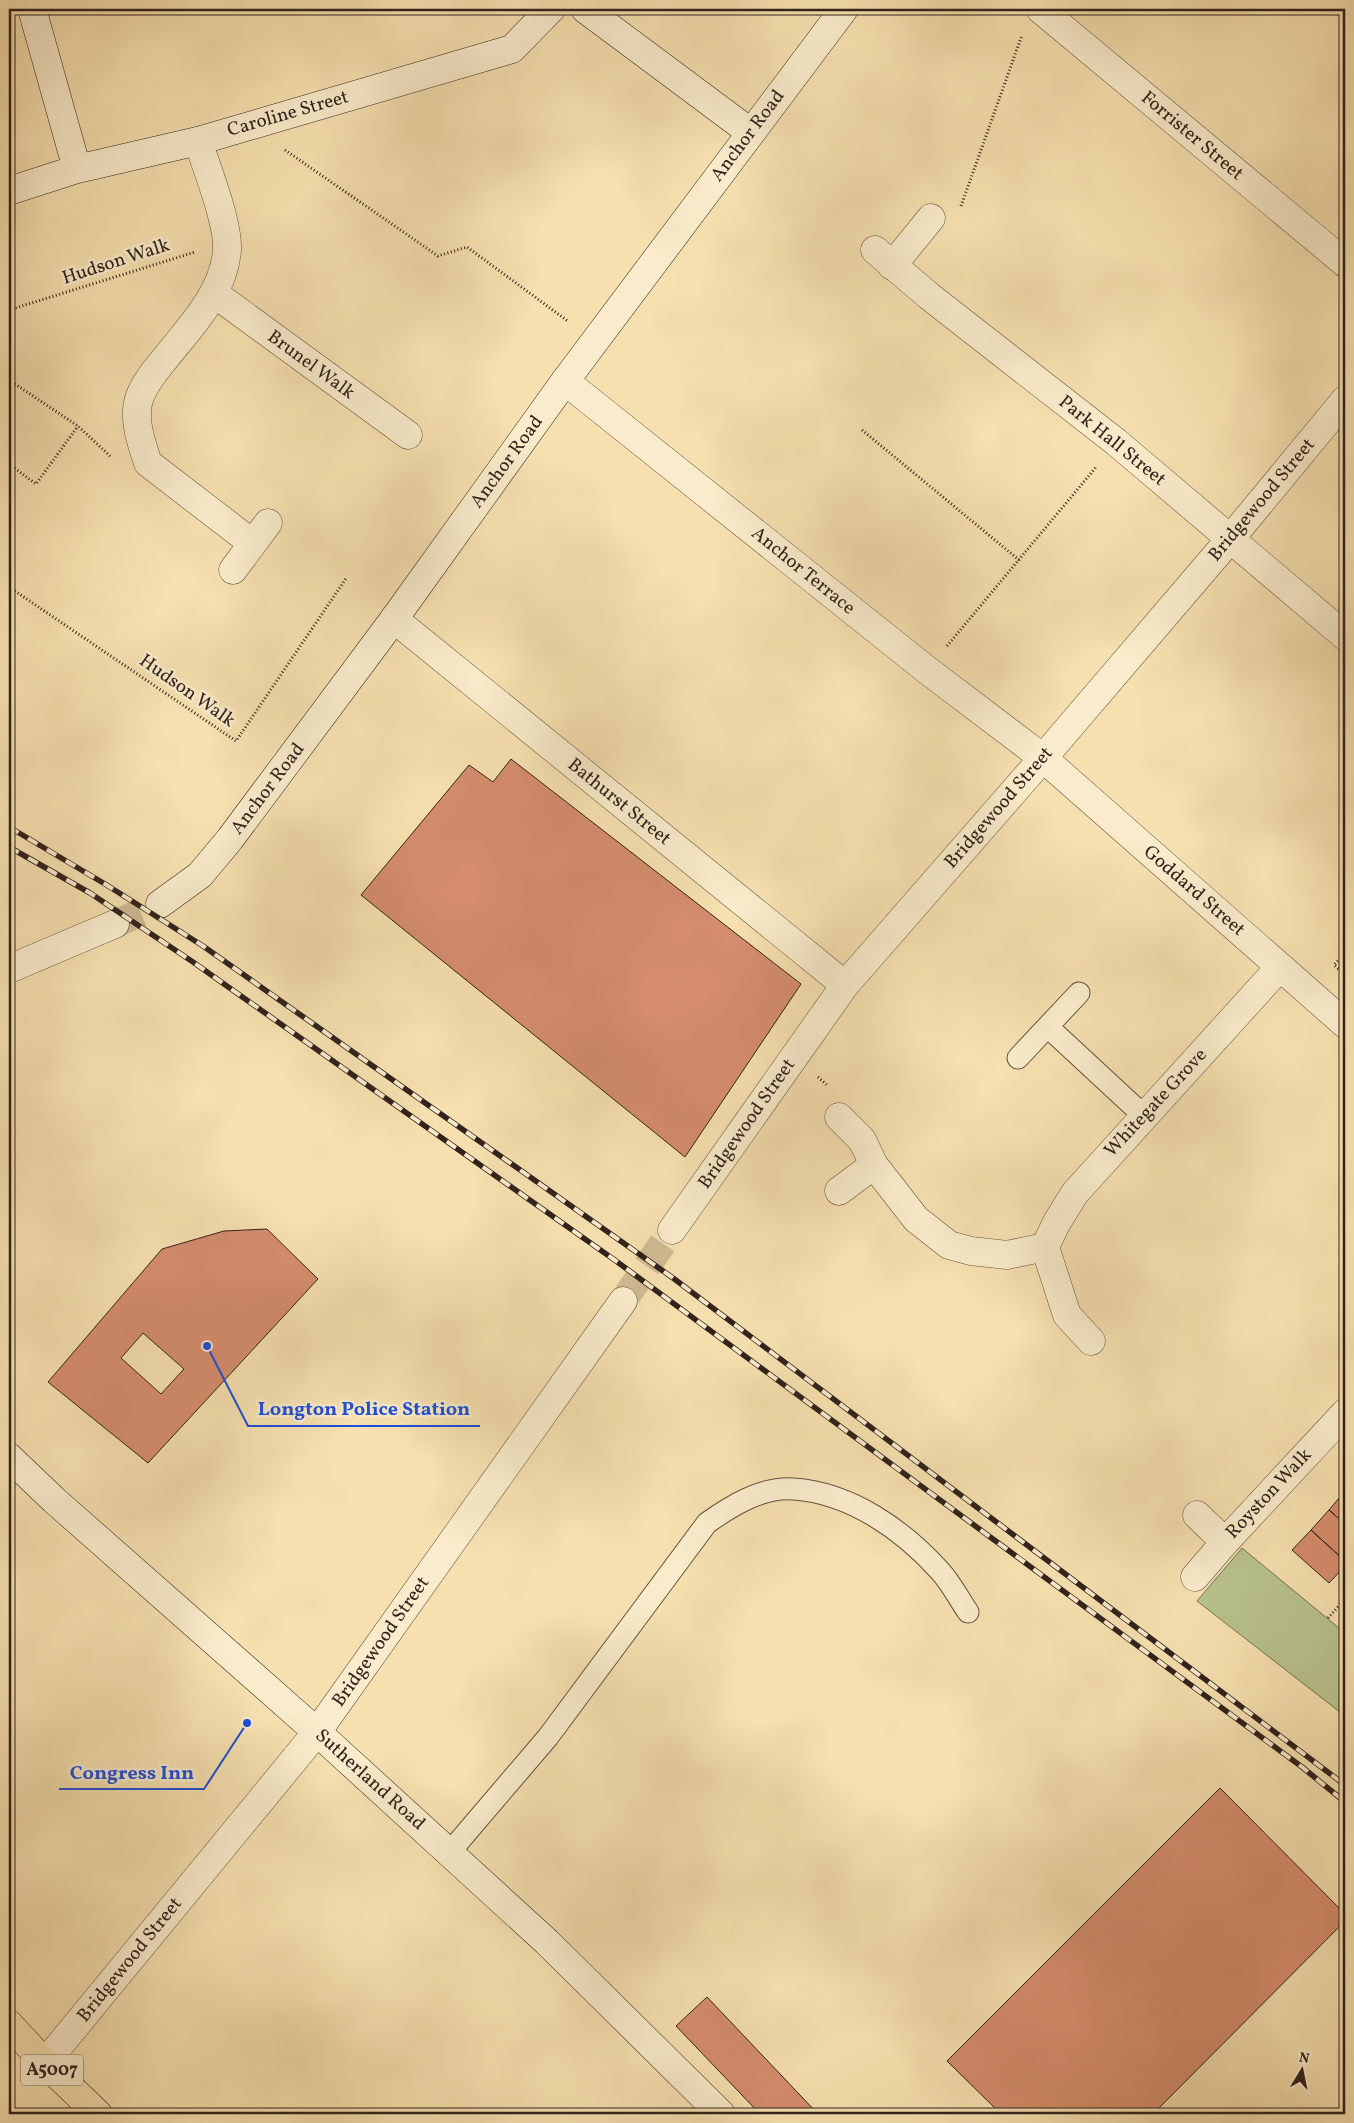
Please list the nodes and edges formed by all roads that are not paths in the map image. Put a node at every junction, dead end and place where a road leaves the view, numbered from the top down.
1 (32, 9) edge
2 (551, 9) edge
3 (585, 9) edge
4 (844, 9) edge
5 (1032, 18) edge
6 (750, 132) junction
7 (198, 141) junction
8 (77, 169) junction
9 (9, 191) edge
10 (931, 218) dead end
11 (1345, 263) edge
12 (215, 294) junction
13 (565, 382) junction
14 (1345, 400) edge
15 (408, 435) dead end
16 (1231, 538) junction
17 (233, 570) dead end
18 (394, 619) junction
19 (1345, 636) edge
20 (1043, 758) junction
21 (160, 904) tunnel mouth
22 (115, 924) tunnel mouth
23 (1280, 967) junction
24 (9, 969) edge
25 (845, 985) junction
26 (1079, 993) dead end
27 (1345, 1024) edge
28 (1048, 1027) junction
29 (1018, 1058) dead end
30 (1144, 1116) junction
31 (840, 1117) dead end
32 (874, 1165) junction
33 (839, 1191) dead end
34 (672, 1230) tunnel mouth
35 (1045, 1247) junction
36 (623, 1300) tunnel mouth
37 (1091, 1341) dead end
38 (1345, 1413) edge
39 (9, 1457) edge
40 (1197, 1516) dead end
41 (1225, 1542) junction
42 (1195, 1577) dead end
43 (968, 1612) dead end
44 (317, 1732) junction
45 (449, 1853) junction
46 (9, 2024) edge
47 (45, 2063) junction
48 (98, 2114) edge
49 (721, 2114) edge

1 - 8 street
2 - 7 street, Caroline Street
3 - 6 street
4 - 6 street, Anchor Road
5 - 11 street, Forrister Street
6 - 13 street, Anchor Road
7 - 8 street, Caroline Street
7 - 12 street
8 - 9 street, Caroline Street
10 - 16 street, Park Hall Street
12 - 15 street, Brunel Walk
12 - 17 street
13 - 18 street, Anchor Road
13 - 20 street, Anchor Terrace
14 - 16 street, Bridgewood Street
16 - 19 street, Park Hall Street
16 - 20 street, Bridgewood Street
18 - 21 street, Anchor Road
18 - 25 street, Bathurst Street
20 - 23 street, Goddard Street
20 - 25 street, Bridgewood Street
22 - 24 street
23 - 27 street, Goddard Street
23 - 30 street, Whitegate Grove
25 - 34 street, Bridgewood Street
26 - 28 lane
28 - 29 lane
28 - 30 lane
30 - 35 street, Whitegate Grove
31 - 32 street
32 - 33 street
32 - 35 street
35 - 37 street
36 - 44 street, Bridgewood Street
38 - 41 street, Royston Walk
39 - 44 street, Sutherland Road
40 - 41 street
41 - 42 street, Royston Walk
43 - 45 lane
44 - 45 street, Sutherland Road
44 - 47 street, Bridgewood Street
45 - 49 street, Sutherland Road
46 - 47 main road, A5007
47 - 48 main road, A5007

